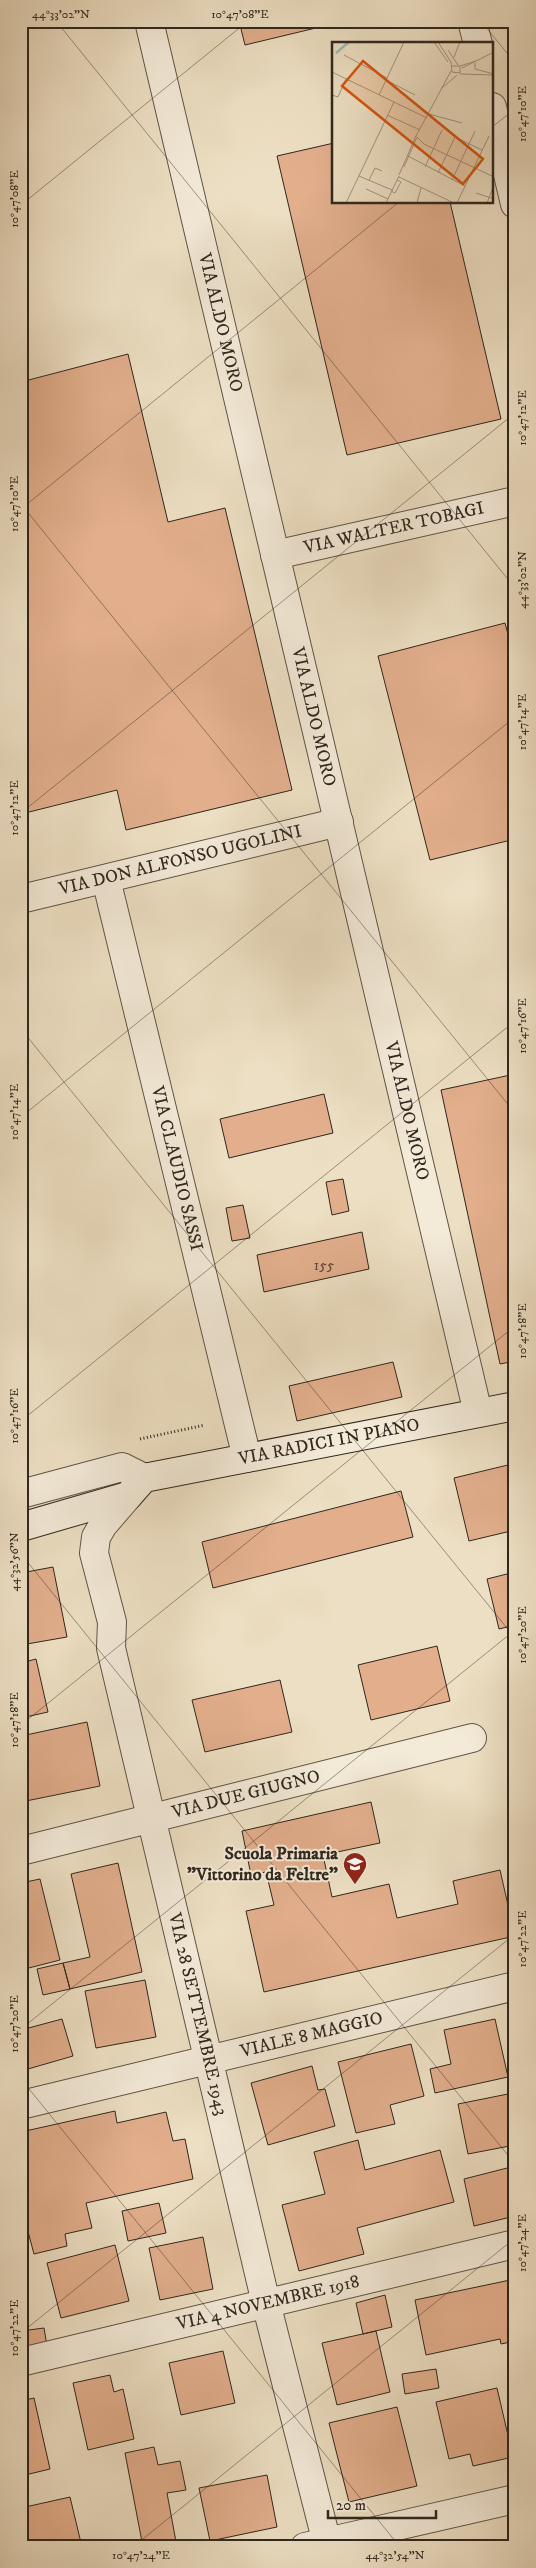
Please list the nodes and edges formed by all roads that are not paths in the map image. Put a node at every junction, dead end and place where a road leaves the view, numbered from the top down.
1 (150, 21) edge
2 (472, 21) edge
3 (477, 42) edge
4 (494, 115) edge
5 (515, 204) edge
6 (515, 502) edge
7 (275, 555) junction
8 (339, 822) junction
9 (106, 879) junction
10 (21, 899) edge
11 (515, 1406) edge
12 (478, 1413) junction
13 (247, 1458) junction
14 (136, 1487) junction
15 (21, 1494) edge
16 (21, 1527) edge
17 (472, 1738) dead end
18 (151, 1820) junction
19 (21, 1851) edge
20 (515, 1986) edge
21 (207, 2060) junction
22 (21, 2104) edge
23 (515, 2244) edge
24 (266, 2304) junction
25 (21, 2362) edge
26 (515, 2499) edge
27 (320, 2545) edge

1 - 7 street, VIA ALDO MORO
2 - 3 street
4 - 5 street
6 - 7 street, VIA WALTER TOBAGI
7 - 8 street, VIA ALDO MORO
8 - 9 street, VIA DON ALFONSO UGOLINI
8 - 12 street, VIA ALDO MORO
9 - 10 street, VIA DON ALFONSO UGOLINI
9 - 13 street, VIA CLAUDIO SASSI
11 - 12 street, VIA RADICI IN PIANO
12 - 13 street, VIA RADICI IN PIANO
13 - 14 street, VIA RADICI IN PIANO
14 - 15 street
14 - 16 street, VIA RADICI IN PIANO
14 - 18 street, VIA 28 SETTEMBRE 1943
17 - 18 street, VIA DUE GIUGNO
18 - 19 street, VIA DUE GIUGNO
18 - 21 street, VIA 28 SETTEMBRE 1943
20 - 21 street, VIALE 8 MAGGIO
21 - 22 street, VIALE 8 MAGGIO
21 - 24 street, VIA 28 SETTEMBRE 1943
23 - 24 street, VIA 4 NOVEMBRE 1918
24 - 25 street, VIA 4 NOVEMBRE 1918
24 - 27 street, VIA 28 SETTEMBRE 1943
26 - 27 street

